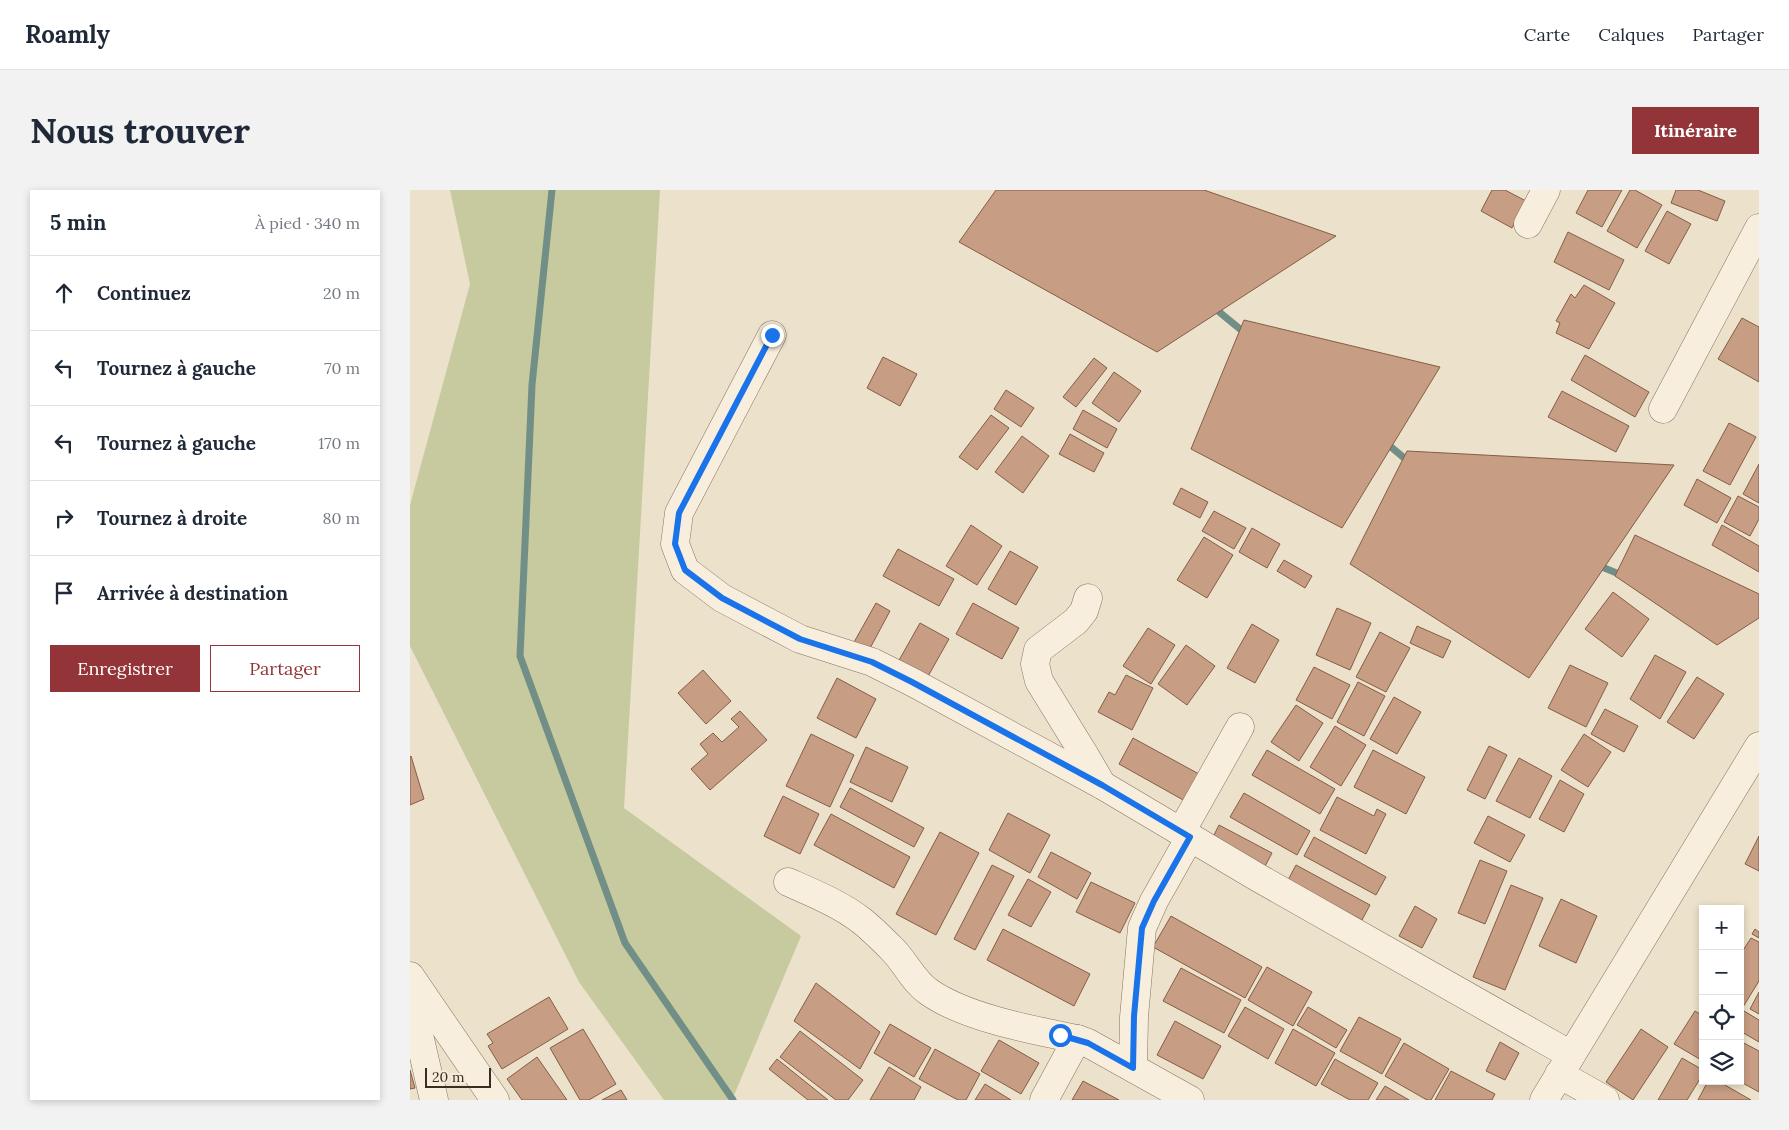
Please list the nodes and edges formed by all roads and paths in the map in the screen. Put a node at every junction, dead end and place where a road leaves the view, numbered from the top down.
1 (1546, 190) edge
2 (1528, 224) dead end
3 (1759, 228) edge
4 (772, 335) dead end
5 (1662, 409) dead end
6 (1088, 598) dead end
7 (1240, 728) dead end
8 (1759, 746) edge
9 (1102, 785) junction
10 (1186, 835) junction
11 (788, 882) dead end
12 (410, 976) edge
13 (410, 996) edge
14 (1077, 1039) junction
15 (1565, 1064) junction
16 (1133, 1068) junction
17 (434, 1100) edge
18 (495, 1100) edge
19 (1044, 1100) edge
20 (1190, 1100) edge
21 (1544, 1100) edge
22 (1606, 1100) edge

1 - 2 street
3 - 5 street
4 - 9 street
6 - 9 street
7 - 10 street
8 - 15 street
9 - 10 street
10 - 15 street
10 - 16 street
11 - 14 street
12 - 18 street
13 - 17 street
14 - 16 street
14 - 19 street
15 - 21 street
15 - 22 street
16 - 20 street

